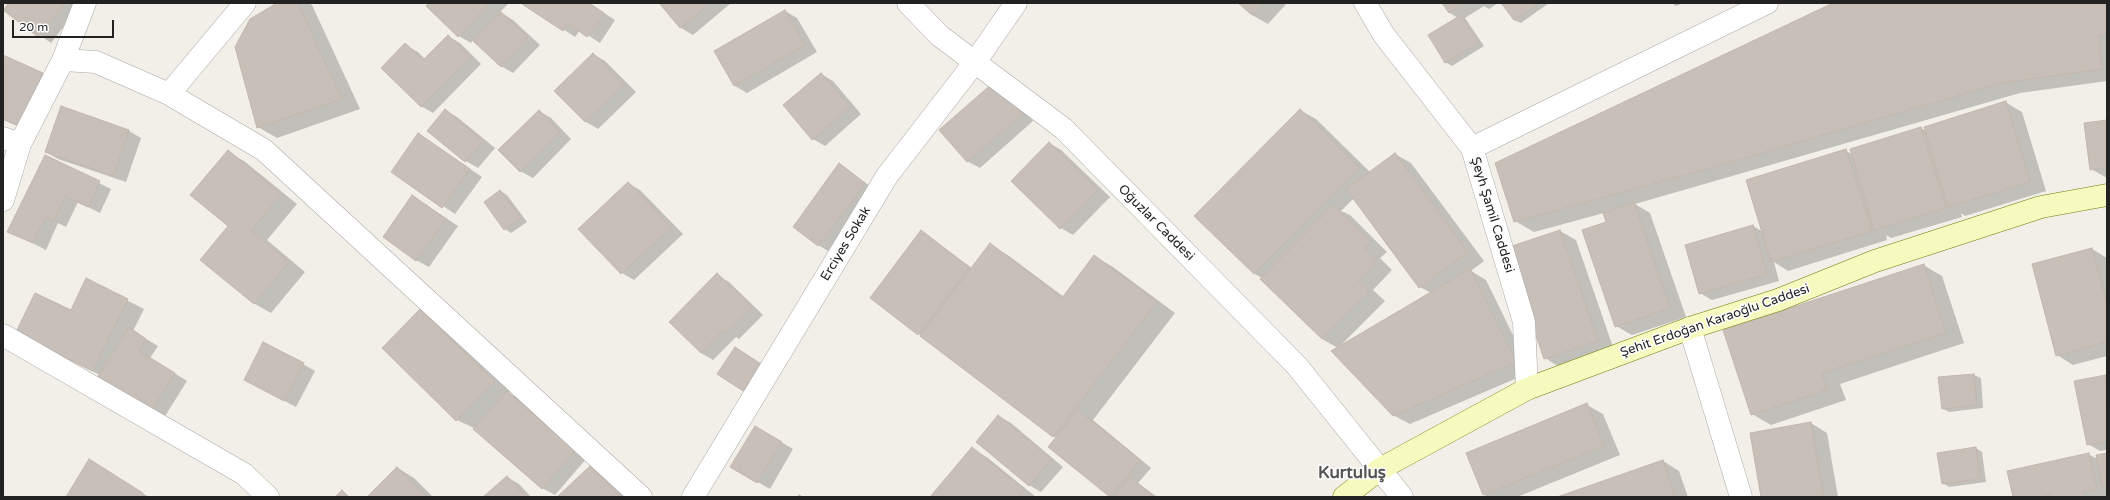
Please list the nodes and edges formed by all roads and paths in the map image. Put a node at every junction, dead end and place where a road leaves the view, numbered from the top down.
1 (85, 3) edge
2 (245, 3) edge
3 (908, 3) edge
4 (1016, 3) edge
5 (1365, 3) edge
6 (1767, 3) edge
7 (63, 60) junction
8 (975, 62) junction
9 (169, 94) junction
10 (12, 141) edge
11 (1472, 148) junction
12 (2107, 195) edge
13 (3, 200) edge
14 (1690, 328) junction
15 (3, 335) edge
16 (1527, 389) junction
17 (1380, 469) junction
18 (268, 497) edge
19 (641, 497) edge
20 (692, 497) edge
21 (1344, 497) edge
22 (1402, 497) edge
23 (1741, 497) edge

1 - 7 street
2 - 9 street
3 - 8 street, Oğuzlar Caddesi
4 - 8 street, Erciyes Sokak
5 - 11 street, Şeyh Şamil Caddesi
6 - 11 street
7 - 9 street
7 - 10 street
8 - 17 street, Oğuzlar Caddesi
8 - 20 street, Erciyes Sokak
9 - 19 street
10 - 13 street
11 - 16 street, Şeyh Şamil Caddesi
12 - 14 main road, Şehit Erdoğan Karaoğlu Caddesi
14 - 16 main road, Şehit Erdoğan Karaoğlu Caddesi
14 - 23 street
15 - 18 street
16 - 17 main road, Şehit Erdoğan Karaoğlu Caddesi
17 - 21 main road, Şehit Erdoğan Karaoğlu Caddesi
17 - 22 street, Oğuzlar Caddesi

